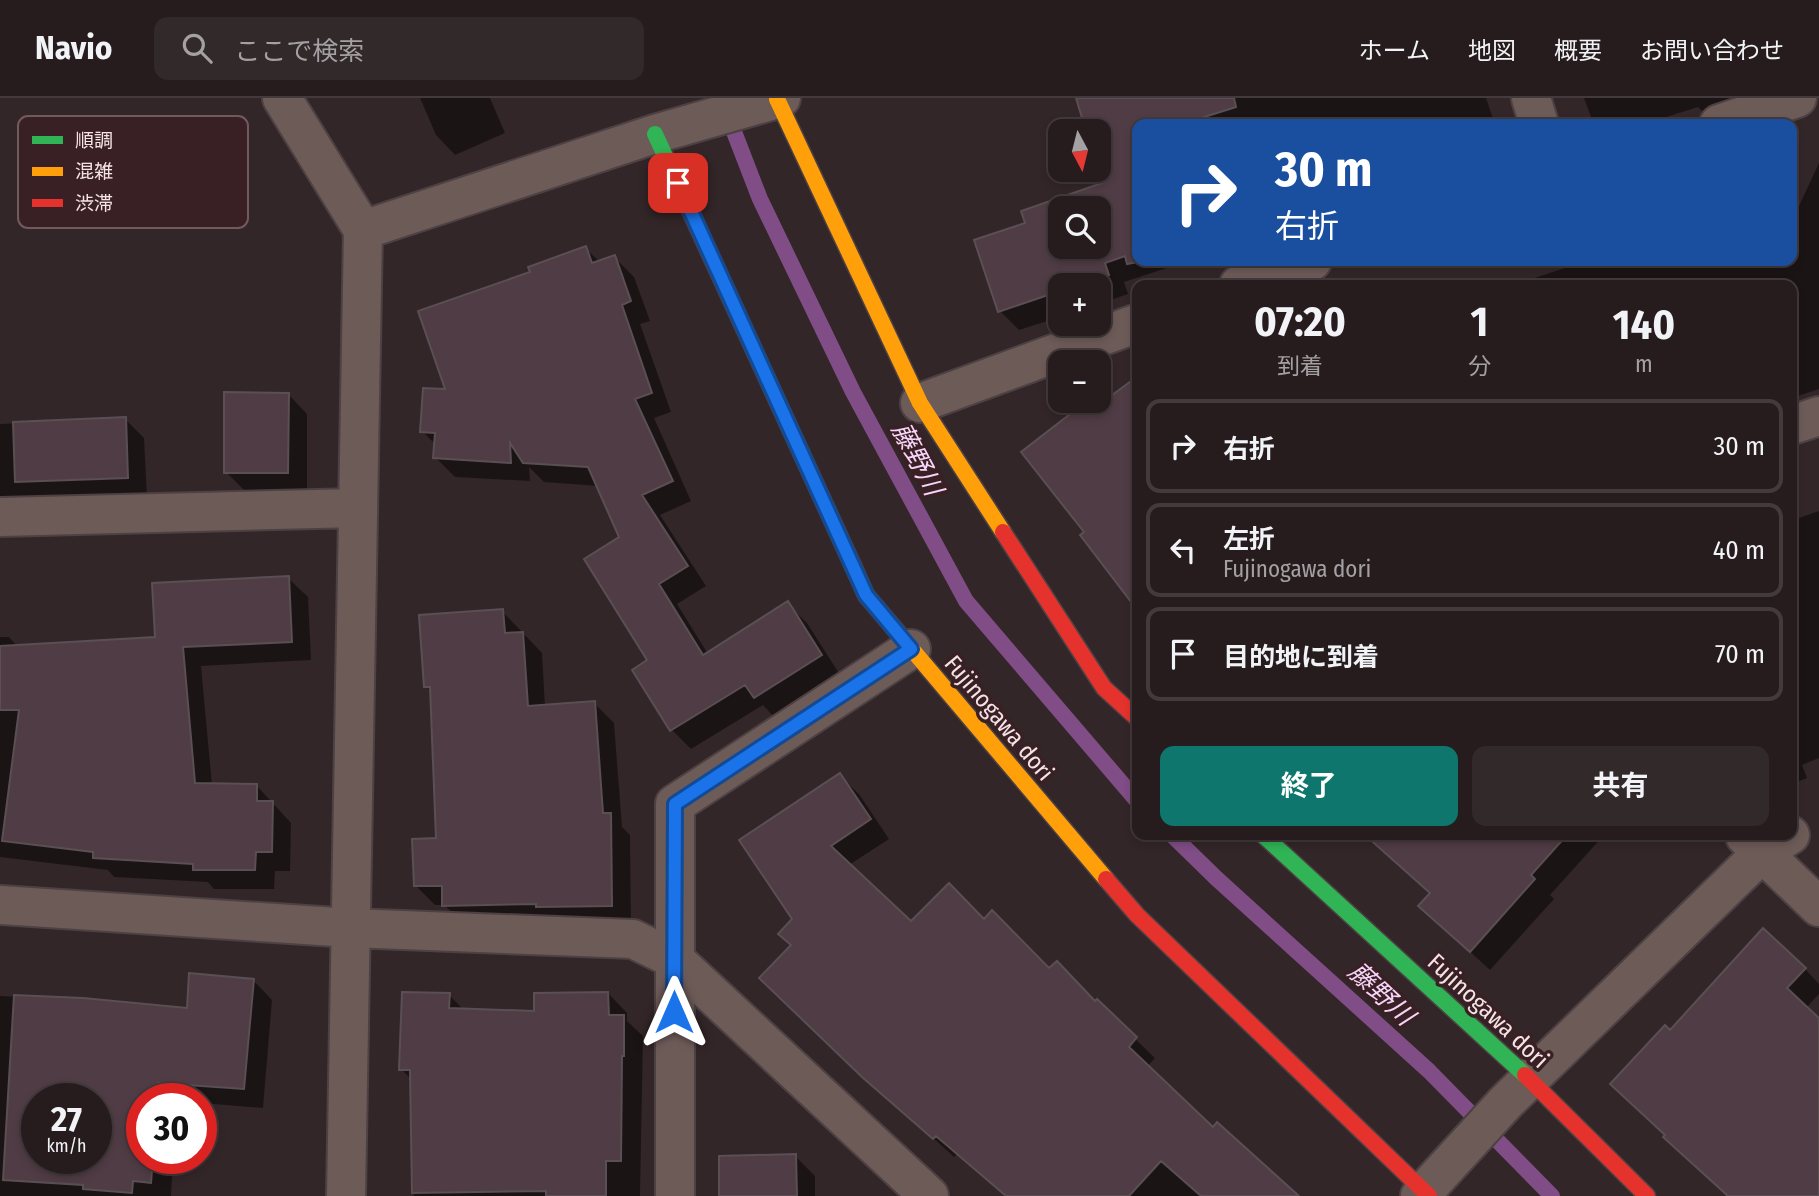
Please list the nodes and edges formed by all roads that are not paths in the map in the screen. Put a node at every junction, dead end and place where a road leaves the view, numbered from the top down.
1 (282, 98) edge
2 (1531, 98) edge
3 (1797, 98) edge
4 (779, 99) edge
5 (1537, 119) edge
6 (1734, 119) edge
7 (655, 134) junction
8 (363, 230) junction
9 (1297, 266) edge
10 (1256, 280) edge
11 (1132, 325) edge
12 (920, 403) junction
13 (1819, 416) edge
14 (1797, 423) edge
15 (358, 508) junction
16 (0, 517) edge
17 (911, 649) junction
18 (1132, 714) edge
19 (1819, 818) edge
20 (1797, 828) edge
21 (1268, 840) edge
22 (1771, 840) edge
23 (1773, 840) edge
24 (0, 905) edge
25 (1819, 907) edge
26 (351, 928) junction
27 (674, 959) junction
28 (1517, 1090) junction
29 (1429, 1188) edge
30 (346, 1196) edge
31 (675, 1196) edge
32 (929, 1196) edge
33 (1647, 1196) edge

1 - 8 street
2 - 5 street
3 - 6 street
4 - 7 street
4 - 12 street
7 - 8 street
7 - 17 street, Fujinogawa dori
8 - 15 street
9 - 10 street
11 - 12 street
12 - 18 street
13 - 14 street
15 - 16 street
15 - 26 street
17 - 27 street
17 - 29 street, Fujinogawa dori
19 - 20 street
21 - 28 street, Fujinogawa dori
22 - 28 street
23 - 25 street
24 - 26 street
26 - 27 street
26 - 30 street
27 - 31 street
27 - 32 street
28 - 29 street
28 - 33 street, Fujinogawa dori

